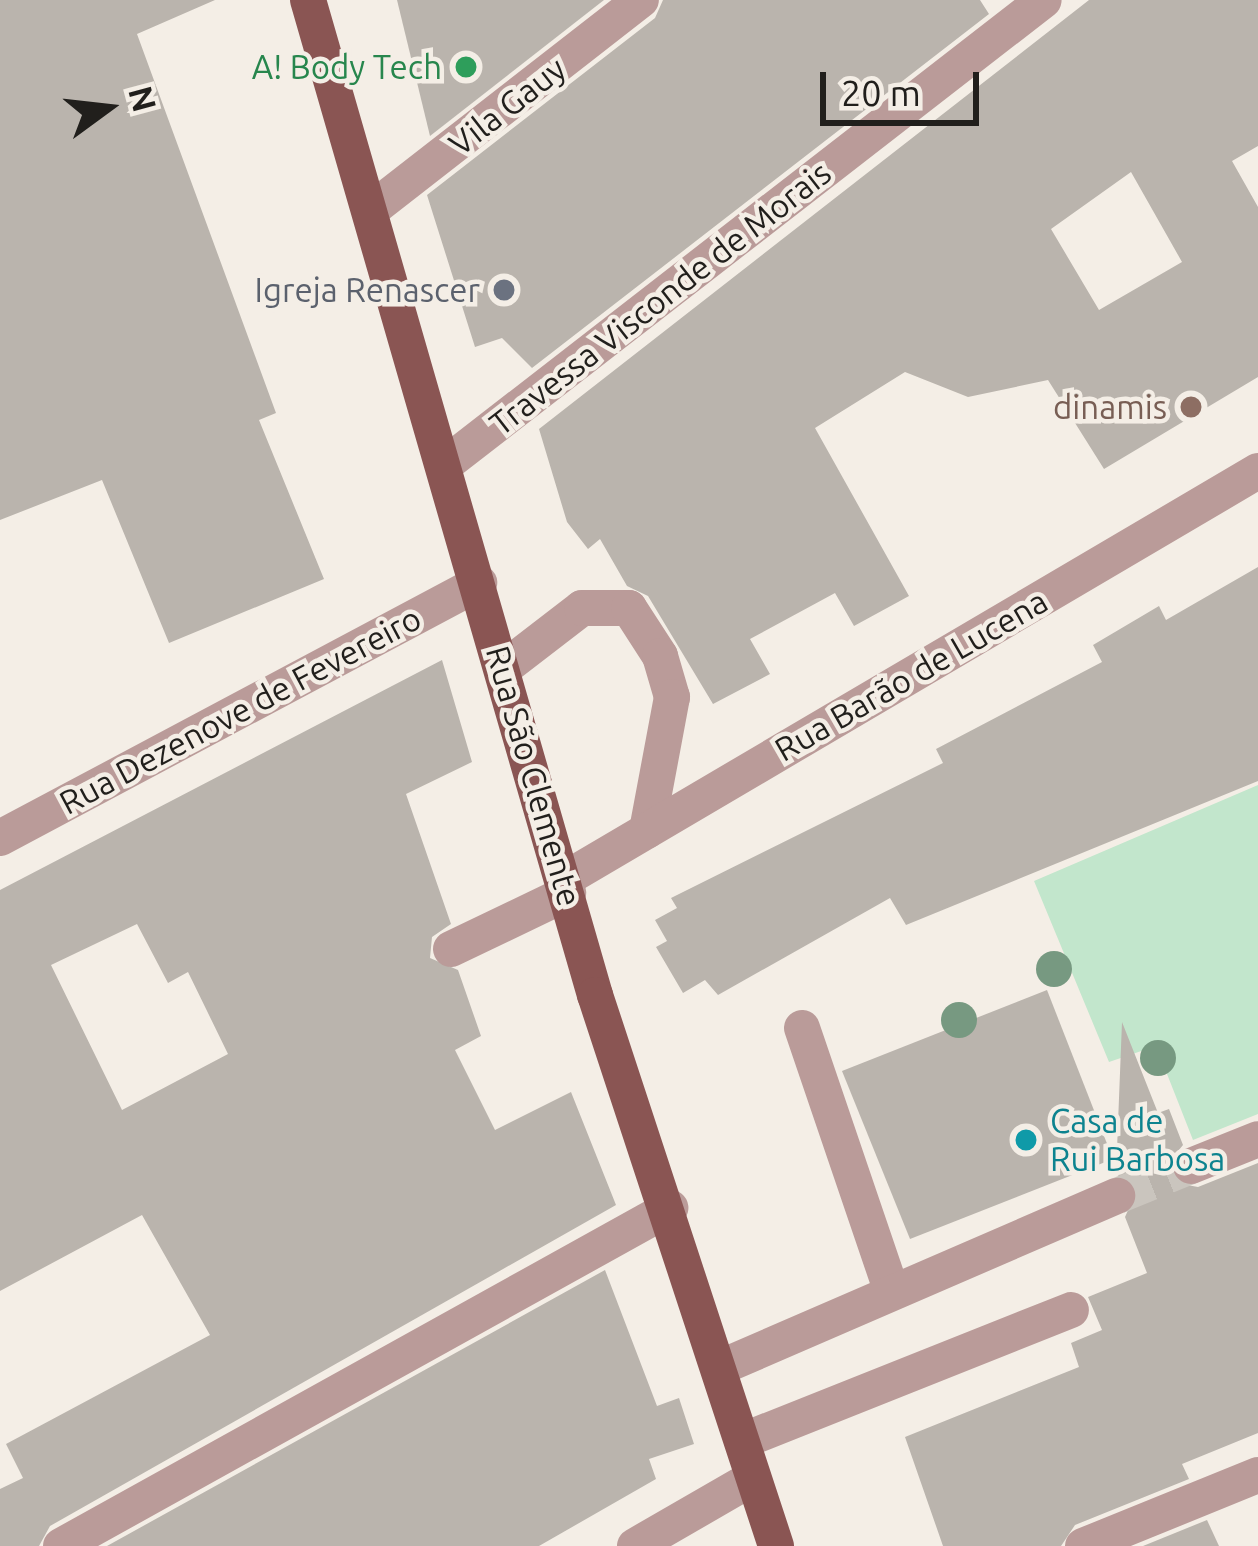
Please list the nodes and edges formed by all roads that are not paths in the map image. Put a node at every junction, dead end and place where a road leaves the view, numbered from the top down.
1 (308, 0) edge
2 (641, 0) edge
3 (1044, 0) edge
4 (371, 210) junction
5 (447, 463) junction
6 (1258, 471) edge
7 (479, 583) junction
8 (504, 668) junction
9 (647, 831) junction
10 (0, 838) edge
11 (567, 886) junction
12 (451, 949) dead end
13 (802, 1028) dead end
14 (1258, 1139) edge
15 (1191, 1166) tunnel mouth
16 (1117, 1196) tunnel mouth
17 (670, 1208) junction
18 (892, 1292) junction
19 (1071, 1310) dead end
20 (719, 1368) junction
21 (742, 1441) junction
22 (1258, 1475) edge
23 (753, 1478) junction
24 (1184, 1530) dead end
25 (61, 1546) edge
26 (635, 1546) edge
27 (776, 1546) edge
28 (1083, 1546) edge
29 (1145, 1546) edge

1 - 4 main road, Rua São Clemente
2 - 4 street, Vila Gauy
3 - 5 street, Travessa Visconde de Morais
4 - 5 main road, Rua São Clemente
5 - 7 main road, Rua São Clemente
6 - 9 street, Rua Barão de Lucena
7 - 8 main road, Rua São Clemente
7 - 10 street, Rua Dezenove de Fevereiro
8 - 9 street
8 - 11 main road, Rua São Clemente
9 - 11 street, Rua Barão de Lucena
11 - 12 street, Rua Barão de Lucena
11 - 17 main road, Rua São Clemente
13 - 18 street
14 - 15 street
16 - 18 street
17 - 20 main road, Rua São Clemente
17 - 25 street
18 - 20 street
19 - 21 street
20 - 21 main road, Rua São Clemente
21 - 23 main road, Rua São Clemente
22 - 28 street
23 - 26 street
23 - 27 main road, Rua São Clemente
24 - 29 street

